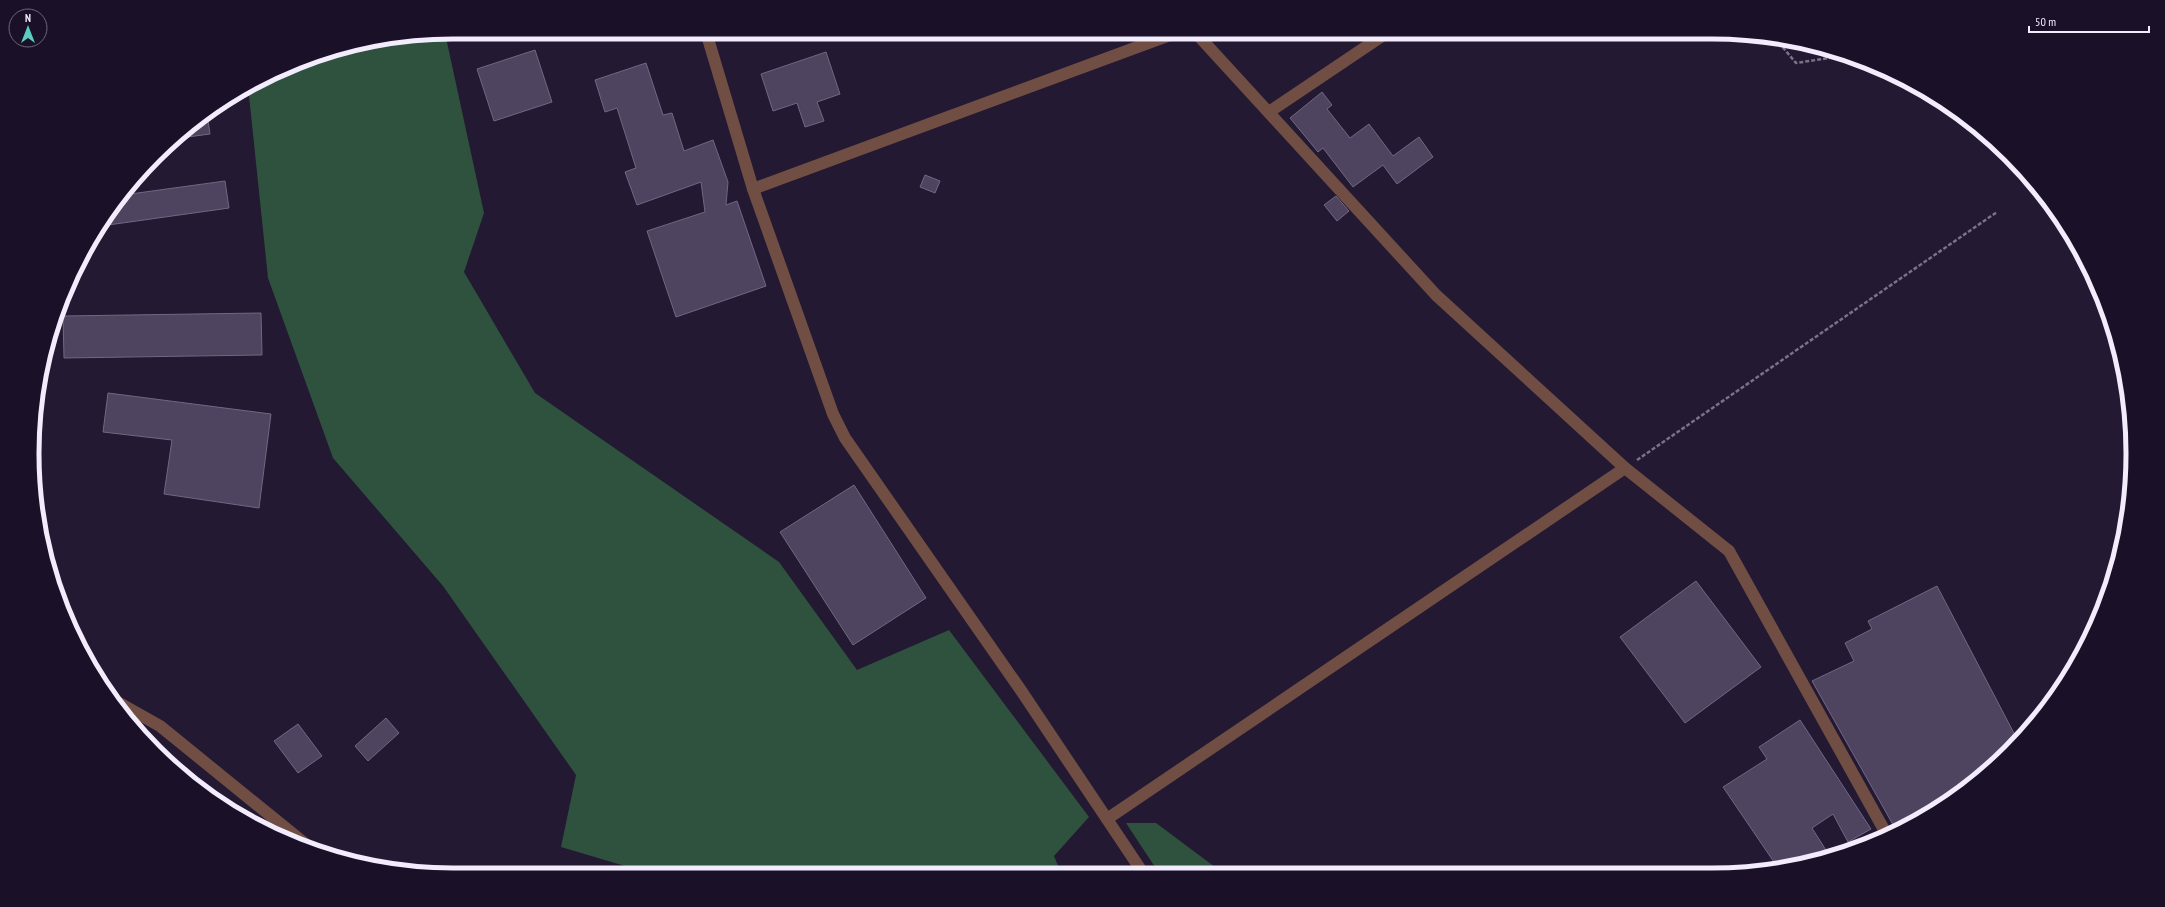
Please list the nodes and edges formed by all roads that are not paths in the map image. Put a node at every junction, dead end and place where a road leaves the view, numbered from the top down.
1 (708, 39) edge
2 (1159, 39) edge
3 (1202, 39) edge
4 (1378, 39) edge
5 (1269, 112) junction
6 (753, 189) junction
7 (1625, 468) junction
8 (125, 707) edge
9 (1107, 819) junction
10 (1884, 830) edge
11 (296, 836) edge
12 (1140, 868) edge

1 - 6 street
2 - 6 street
3 - 5 street
4 - 5 street
5 - 7 street
6 - 9 street
7 - 9 street
7 - 10 street
8 - 11 street
9 - 12 street

